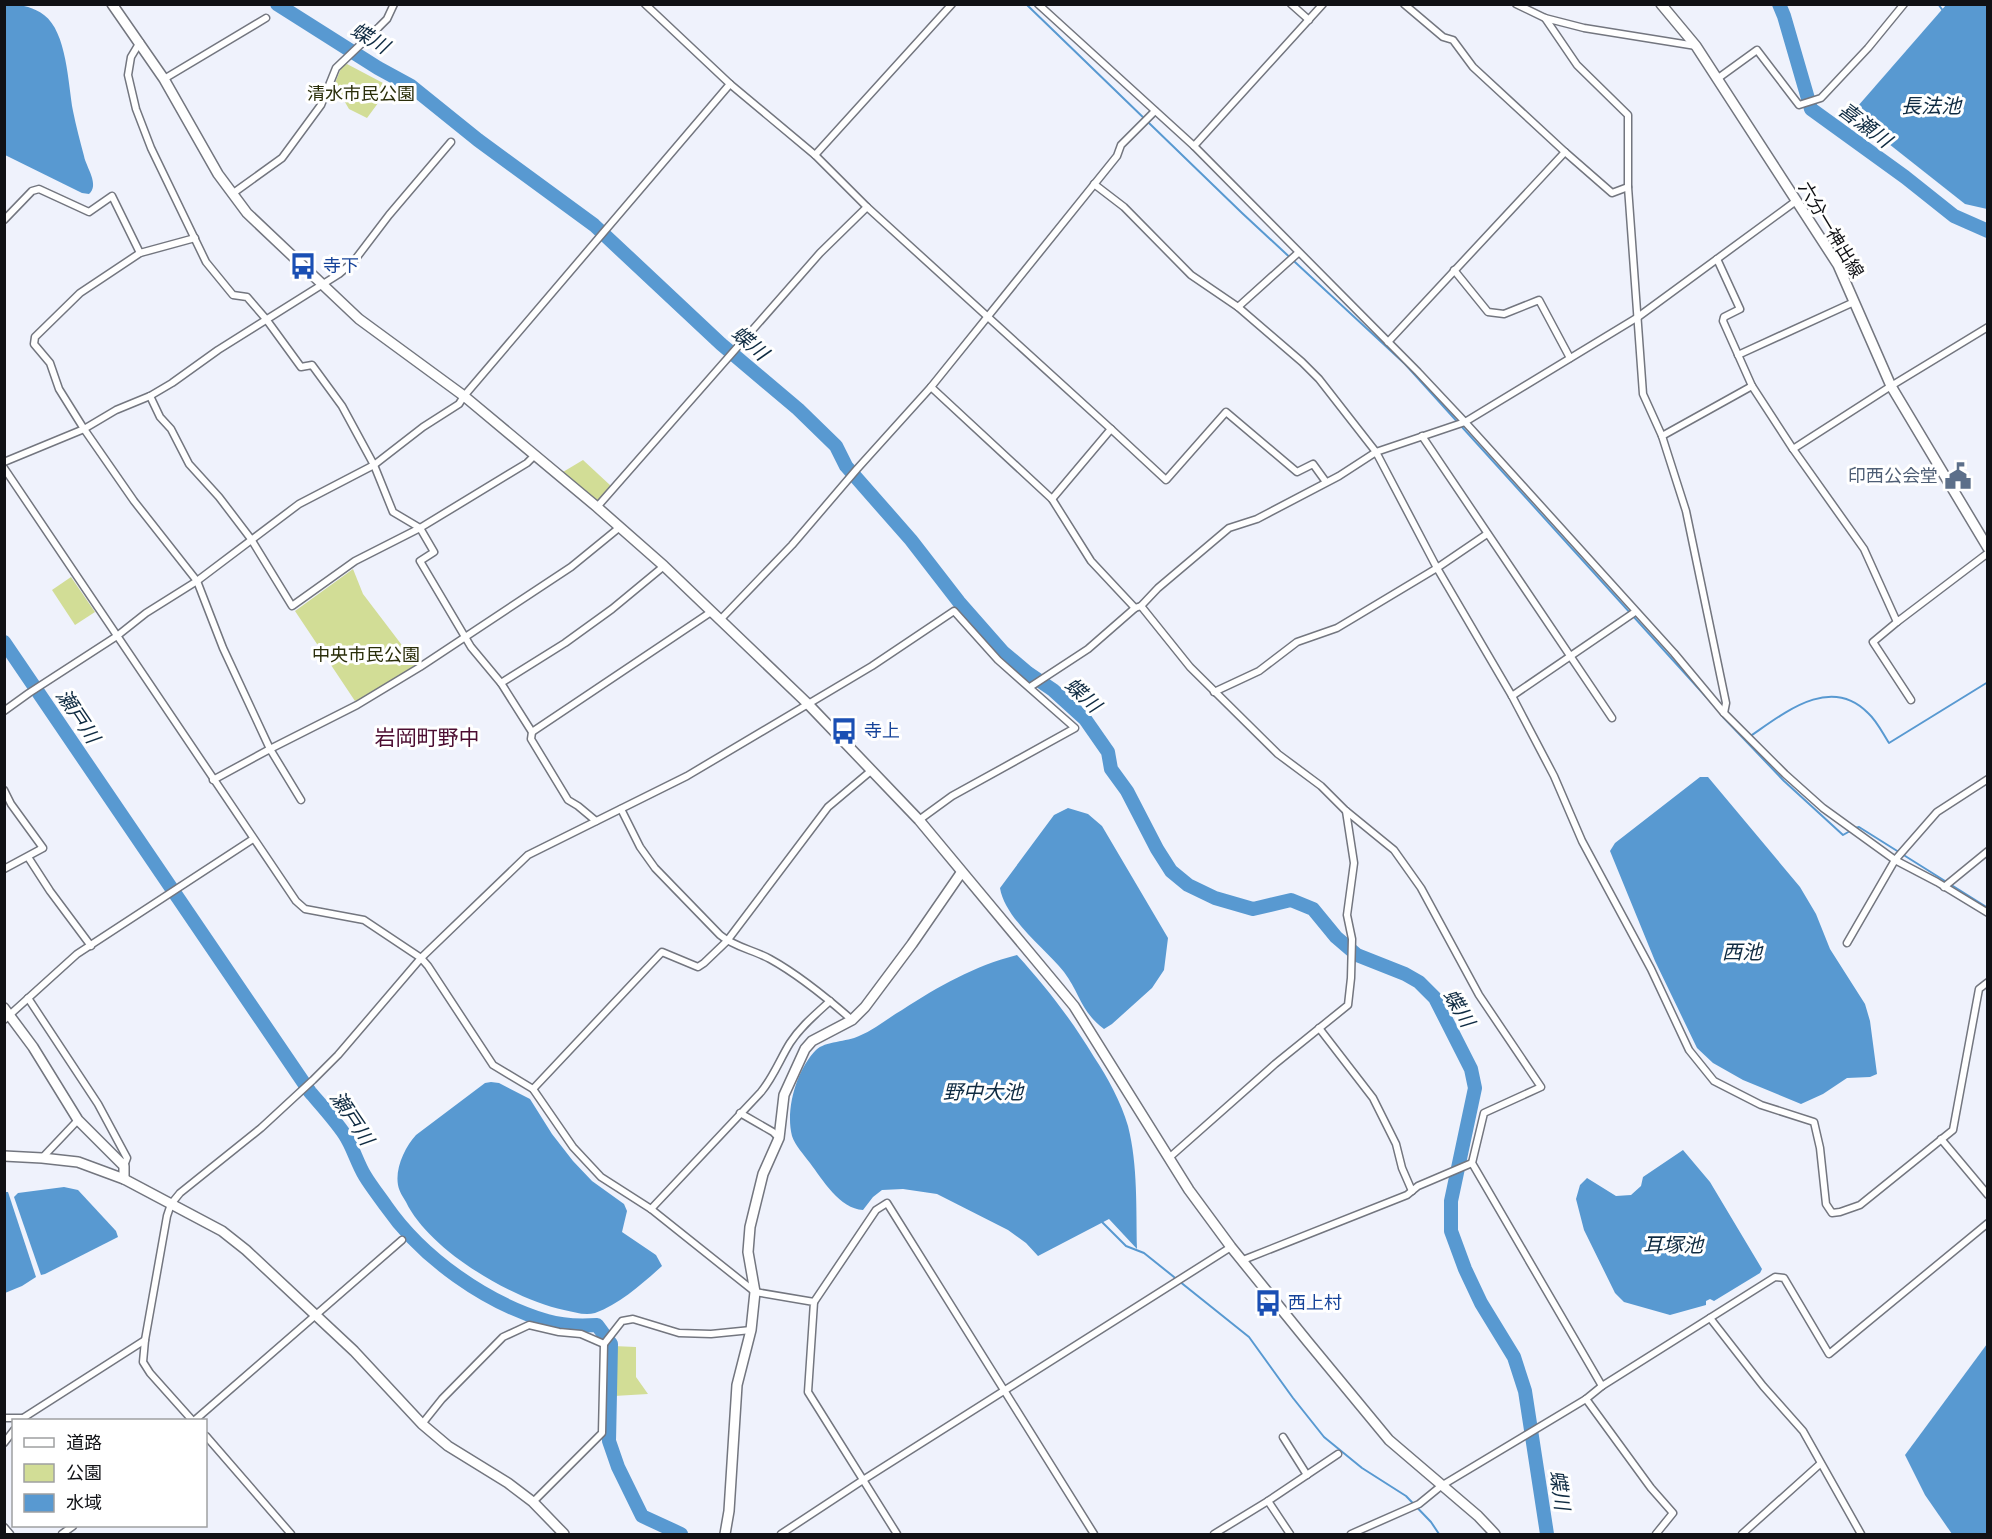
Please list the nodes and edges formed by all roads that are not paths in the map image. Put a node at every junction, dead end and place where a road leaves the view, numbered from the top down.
1 (112, 4) edge
2 (394, 4) edge
3 (645, 4) edge
4 (952, 4) edge
5 (1038, 4) edge
6 (1291, 4) edge
7 (1323, 4) edge
8 (1404, 4) edge
9 (1516, 4) edge
10 (1661, 4) edge
11 (1904, 4) edge
12 (266, 18) dead end
13 (1545, 18) junction
14 (1309, 20) junction
15 (140, 42) junction
16 (1696, 46) junction
17 (1717, 79) junction
18 (164, 80) junction
19 (730, 84) junction
20 (1155, 111) junction
21 (451, 142) dead end
22 (1194, 146) junction
23 (1565, 152) junction
24 (815, 155) junction
25 (1094, 184) junction
26 (1628, 186) junction
27 (232, 194) junction
28 (1796, 201) junction
29 (867, 207) junction
30 (4, 220) edge
31 (195, 237) junction
32 (140, 253) junction
33 (1298, 253) junction
34 (1717, 259) junction
35 (1454, 270) junction
36 (321, 285) junction
37 (1854, 302) junction
38 (1238, 307) junction
39 (988, 315) junction
40 (1638, 317) junction
41 (266, 319) junction
42 (1988, 327) edge
43 (1388, 342) junction
44 (1738, 355) junction
45 (1570, 358) junction
46 (1752, 386) junction
47 (1891, 386) junction
48 (931, 387) junction
49 (150, 396) junction
50 (464, 396) junction
51 (1465, 422) junction
52 (84, 429) junction
53 (1111, 429) junction
54 (1422, 436) junction
55 (1662, 436) junction
56 (1792, 449) junction
57 (1376, 452) junction
58 (535, 455) junction
59 (4, 462) edge
60 (374, 465) junction
61 (4, 468) edge
62 (1326, 482) junction
63 (1052, 499) junction
64 (597, 507) junction
65 (620, 527) junction
66 (420, 528) junction
67 (1487, 534) junction
68 (251, 539) junction
69 (1988, 548) edge
70 (1988, 552) edge
71 (664, 566) junction
72 (1437, 568) junction
73 (197, 581) junction
74 (1138, 607) junction
75 (711, 612) junction
76 (1635, 612) junction
77 (720, 620) junction
78 (1897, 622) junction
79 (117, 636) junction
80 (465, 636) junction
81 (1571, 657) junction
82 (501, 683) junction
83 (1030, 687) junction
84 (1214, 692) junction
85 (1512, 696) junction
86 (1911, 700) dead end
87 (807, 703) junction
88 (4, 711) edge
89 (1724, 713) junction
90 (1612, 718) dead end
91 (532, 732) junction
92 (270, 749) junction
93 (872, 770) junction
94 (1988, 779) edge
95 (213, 780) junction
96 (4, 790) edge
97 (301, 800) dead end
98 (621, 809) junction
99 (1346, 810) junction
100 (919, 820) junction
101 (596, 821) junction
102 (253, 838) junction
103 (1988, 851) edge
104 (28, 857) junction
105 (1895, 860) junction
106 (4, 869) edge
107 (961, 873) junction
108 (1944, 886) junction
109 (1988, 913) edge
110 (727, 941) junction
111 (1847, 943) dead end
112 (91, 946) junction
113 (421, 958) junction
114 (1988, 982) edge
115 (28, 998) junction
116 (830, 1000) junction
117 (6, 1014) edge
118 (852, 1020) junction
119 (1320, 1028) junction
120 (533, 1089) junction
121 (740, 1113) junction
122 (78, 1120) junction
123 (779, 1138) junction
124 (1941, 1139) junction
125 (4, 1156) edge
126 (1170, 1157) junction
127 (42, 1158) junction
128 (1472, 1163) junction
129 (124, 1166) junction
130 (124, 1179) junction
131 (1412, 1191) junction
132 (1988, 1195) edge
133 (171, 1204) junction
134 (651, 1209) junction
135 (1988, 1223) edge
136 (402, 1240) dead end
137 (1231, 1246) junction
138 (1243, 1260) junction
139 (755, 1292) junction
140 (814, 1302) junction
141 (316, 1315) junction
142 (1710, 1318) junction
143 (751, 1330) junction
144 (145, 1340) junction
145 (604, 1344) junction
146 (1602, 1386) junction
147 (1002, 1390) junction
148 (1586, 1400) junction
149 (4, 1418) edge
150 (21, 1419) edge
151 (192, 1419) edge
152 (194, 1419) edge
153 (422, 1424) junction
154 (207, 1437) edge
155 (1283, 1437) dead end
156 (1338, 1454) dead end
157 (1820, 1464) junction
158 (1307, 1475) junction
159 (863, 1480) junction
160 (1441, 1486) junction
161 (1268, 1501) junction
162 (532, 1502) junction
163 (4, 1527) edge
164 (10, 1534) edge
165 (291, 1534) edge
166 (564, 1534) edge
167 (724, 1534) edge
168 (781, 1534) edge
169 (897, 1534) edge
170 (1094, 1534) edge
171 (1214, 1534) edge
172 (1290, 1534) edge
173 (1352, 1534) edge
174 (1495, 1534) edge
175 (1656, 1534) edge
176 (1742, 1534) edge
177 (1862, 1534) edge

1 - 15 street
2 - 27 street
3 - 19 street
4 - 24 street
5 - 20 street
6 - 14 street
7 - 14 street
8 - 23 street
9 - 13 street
10 - 16 street, 六分一神出線
11 - 17 street
12 - 18 street
13 - 16 street
13 - 26 street
14 - 22 street
15 - 18 street
15 - 31 street
16 - 17 street, 六分一神出線
17 - 28 street, 六分一神出線
18 - 27 street
19 - 24 street
19 - 50 street
20 - 22 street
20 - 25 street
21 - 36 street
22 - 33 street
23 - 26 street
23 - 35 street
24 - 29 street
25 - 38 street
25 - 39 street
26 - 40 street
27 - 36 street
28 - 34 street
28 - 37 street, 六分一神出線
29 - 39 street
29 - 64 street
30 - 32 street
31 - 32 street
31 - 41 street
32 - 52 street
33 - 38 street
33 - 43 street
34 - 40 street
34 - 44 street
35 - 43 street
35 - 45 street
36 - 41 street
36 - 50 street
37 - 44 street
37 - 47 street, 六分一神出線
38 - 57 street
39 - 48 street
39 - 53 street
40 - 45 street
40 - 55 street
41 - 49 street
41 - 60 street
42 - 47 street
43 - 51 street
44 - 46 street
45 - 51 street
46 - 55 street
46 - 56 street
47 - 56 street
47 - 69 street, 六分一神出線
48 - 63 street
48 - 77 street
49 - 52 street
49 - 68 street
50 - 58 street
50 - 60 street
51 - 54 street
51 - 76 street
52 - 59 street
52 - 73 street
53 - 62 street
53 - 63 street
54 - 57 street
54 - 67 street
55 - 89 street
56 - 78 street
57 - 62 street
57 - 72 street
58 - 64 street
58 - 66 street
60 - 66 street
60 - 68 street
61 - 79 street
62 - 74 street
63 - 74 street
64 - 65 street
65 - 71 street
65 - 80 street
66 - 68 street
66 - 80 street
67 - 72 street
67 - 81 street
68 - 73 street
70 - 78 street
71 - 75 street
71 - 82 street
72 - 84 street
72 - 85 street
73 - 79 street
73 - 92 street
74 - 83 street
74 - 84 street
75 - 77 street
75 - 91 street
76 - 81 street
76 - 89 street
77 - 87 street
78 - 86 street
79 - 88 street
79 - 95 street
80 - 82 street
80 - 92 street
81 - 85 street
81 - 90 street
82 - 91 street
83 - 87 street
83 - 100 street
84 - 99 street
85 - 124 street
87 - 93 street
87 - 98 street
89 - 105 street
91 - 101 street
92 - 95 street
92 - 97 street
93 - 100 street
93 - 110 street
94 - 105 street
95 - 102 street
96 - 104 street
98 - 101 street
98 - 110 street
99 - 119 street
99 - 128 street
100 - 107 street
101 - 113 street
102 - 112 street
102 - 113 street
103 - 108 street
104 - 106 street
104 - 112 street
105 - 108 street
105 - 111 street
107 - 118 street
107 - 126 street
108 - 109 street
110 - 116 street
110 - 120 street
112 - 115 street
113 - 120 street
113 - 133 street
114 - 124 street
115 - 117 street
115 - 129 street
116 - 118 street
116 - 121 street
117 - 122 street
118 - 123 street
119 - 126 street
119 - 131 street
120 - 134 street
121 - 123 street
121 - 134 street
122 - 127 street
122 - 129 street
123 - 139 street
124 - 132 street
125 - 127 street
126 - 137 street
127 - 130 street
128 - 131 street
128 - 146 street
129 - 130 street
130 - 133 street
131 - 138 street
133 - 141 street
133 - 144 street
134 - 139 street
135 - 142 street
136 - 141 street
137 - 138 street
137 - 147 street
138 - 160 street
139 - 140 street
139 - 143 street
140 - 147 street
140 - 159 street
141 - 152 street
141 - 153 street
142 - 146 street
142 - 157 street
143 - 145 street
143 - 167 street
144 - 150 street
144 - 151 street
145 - 153 street
145 - 162 street
146 - 148 street
147 - 159 street
147 - 170 street
148 - 160 street
148 - 175 street
149 - 150 street
153 - 162 street
154 - 165 street
155 - 158 street
156 - 158 street
157 - 176 street
157 - 177 street
158 - 161 street
159 - 168 street
159 - 169 street
160 - 173 street
160 - 174 street
161 - 171 street
161 - 172 street
162 - 166 street
163 - 164 street

